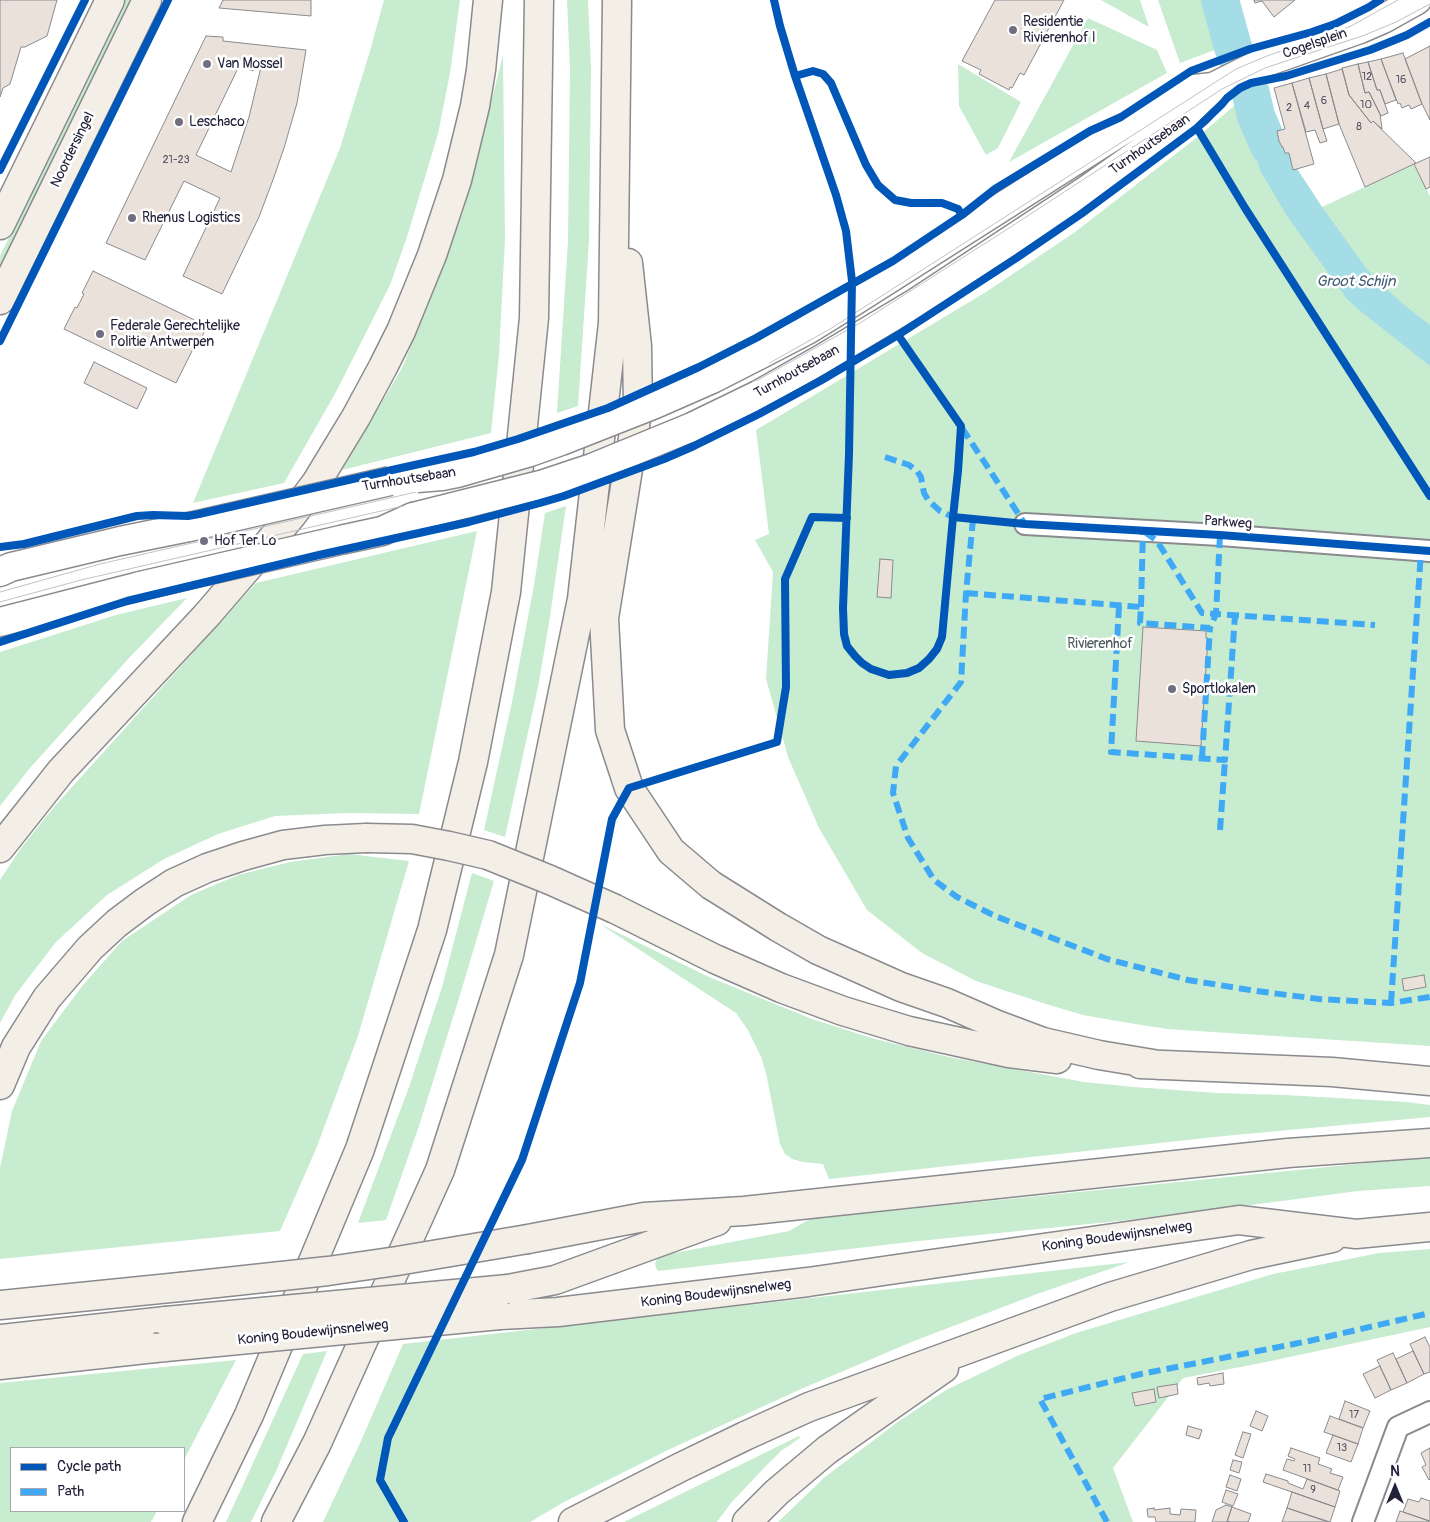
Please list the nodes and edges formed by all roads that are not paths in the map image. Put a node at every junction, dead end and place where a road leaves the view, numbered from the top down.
1 (110, 0) edge
2 (147, 0) edge
3 (488, 0) edge
4 (540, 0) edge
5 (618, 0) edge
6 (1417, 0) edge
7 (1221, 83) junction
8 (615, 153) junction
9 (0, 225) edge
10 (0, 300) edge
11 (1024, 524) dead end
12 (1430, 551) edge
13 (4, 569) edge
14 (0, 622) edge
15 (0, 848) edge
16 (1159, 1065) junction
17 (1430, 1081) edge
18 (0, 1085) edge
19 (1430, 1142) edge
20 (744, 1211) junction
21 (1430, 1227) edge
22 (1356, 1234) junction
23 (0, 1305) edge
24 (0, 1339) edge
25 (976, 1345) junction
26 (55, 1346) junction
27 (0, 1365) edge
28 (1430, 1412) edge
29 (197, 1522) edge
30 (276, 1522) edge
31 (573, 1522) edge
32 (747, 1522) edge
33 (1363, 1522) edge

1 - 9 main road
2 - 10 main road, Noordersingel
3 - 15 main road
4 - 29 main road
5 - 8 main road
6 - 7 main road, Cogelsplein
7 - 13 main road, Turnhoutsebaan, bridge
7 - 14 main road, Turnhoutsebaan, bridge
8 - 16 main road
8 - 30 main road
11 - 12 street, Parkweg
16 - 17 main road
16 - 18 main road, bridge
19 - 20 main road
20 - 23 main road, bridge
20 - 26 main road, bridge
21 - 22 main road, Koning Boudewijnsnelweg
22 - 25 main road
22 - 26 main road, Koning Boudewijnsnelweg, bridge
24 - 26 main road
25 - 31 main road
25 - 32 main road
26 - 27 main road, Koning Boudewijnsnelweg
28 - 33 street

